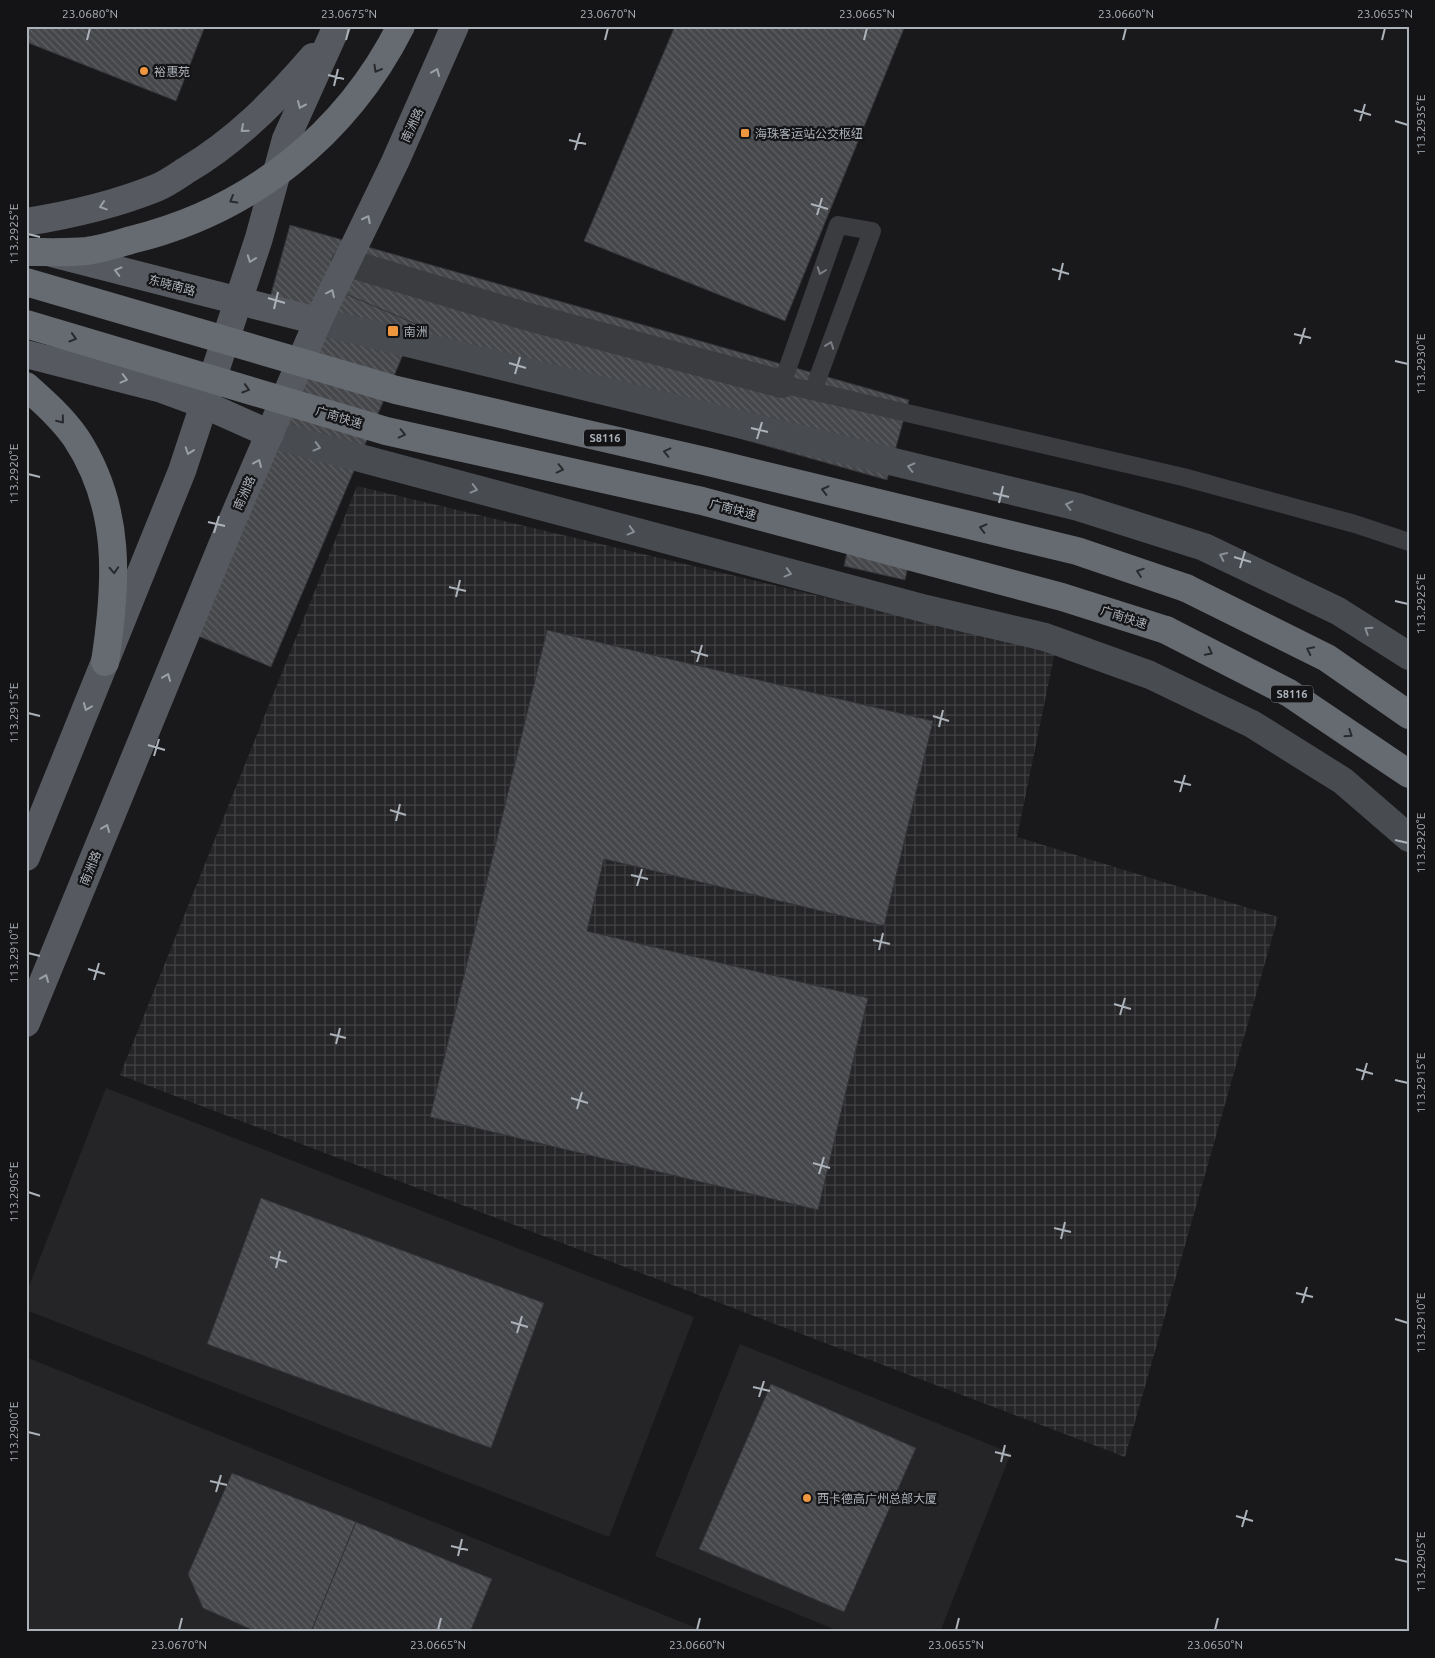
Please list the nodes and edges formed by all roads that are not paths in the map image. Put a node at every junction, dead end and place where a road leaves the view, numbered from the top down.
1 (401, 26) edge
2 (456, 26) edge
3 (337, 27) edge
4 (26, 222) edge
5 (26, 247) edge
6 (26, 252) edge
7 (345, 262) junction
8 (26, 282) edge
9 (236, 302) junction
10 (318, 321) junction
11 (26, 324) edge
12 (26, 354) edge
13 (782, 384) junction
14 (26, 386) edge
15 (813, 391) junction
16 (203, 404) junction
17 (270, 434) junction
18 (1409, 542) edge
19 (1409, 656) edge
20 (105, 662) junction
21 (1409, 715) edge
22 (1409, 774) edge
23 (1409, 838) edge
24 (26, 857) edge
25 (26, 1023) edge

1 -> 6 highway, bridge
7 -> 2 main road, 南洲路
3 -> 4 main road
3 -> 9 main road
9 -> 5 main road, 东晓南路
10 -> 7 main road, 南洲路
7 - 13 street
21 -> 8 highway, S8116, bridge
9 - 10 main road, 东晓南路
9 - 16 main road
10 - 17 main road, 南洲路
19 -> 10 main road
11 -> 22 highway, 广南快速 / S8116, bridge
12 -> 16 main road
13 - 15 lane
15 -> 13 lane
14 -> 20 highway
15 - 18 lane
16 - 17 main road
16 -> 20 main road
17 -> 23 main road
25 -> 17 main road, 南洲路
20 -> 24 main road

